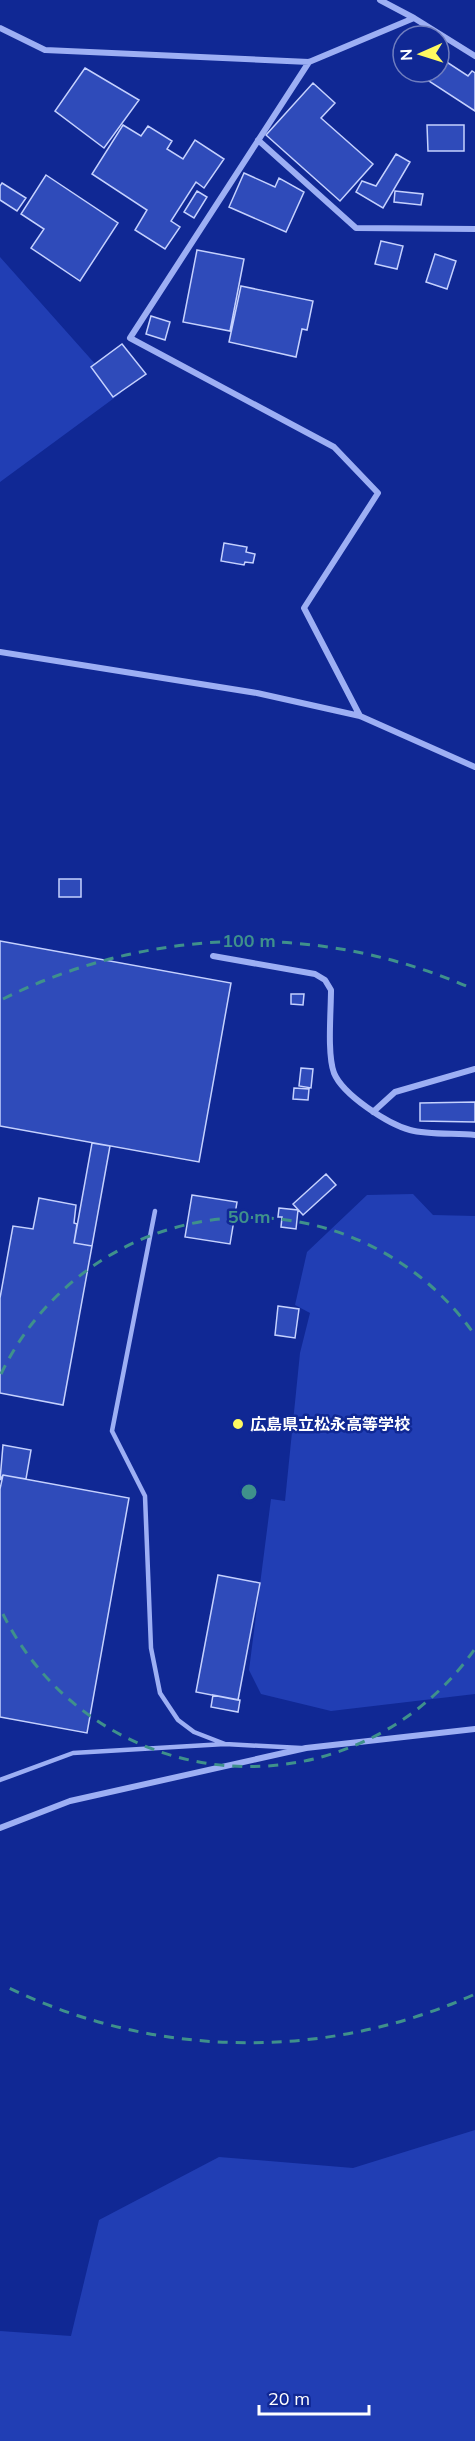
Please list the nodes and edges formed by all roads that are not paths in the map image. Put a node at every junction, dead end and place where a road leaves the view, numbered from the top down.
1 (380, 0) edge
2 (414, 18) junction
3 (0, 28) edge
4 (475, 56) edge
5 (309, 62) junction
6 (258, 141) junction
7 (475, 229) edge
8 (0, 652) edge
9 (360, 716) junction
10 (475, 766) edge
11 (213, 956) dead end
12 (475, 1069) edge
13 (373, 1112) junction
14 (475, 1135) edge
15 (155, 1210) dead end
16 (475, 1729) edge
17 (225, 1744) junction
18 (306, 1748) junction
19 (0, 1780) edge
20 (0, 1828) edge

1 - 2 street
2 - 4 street
2 - 5 street
3 - 5 street
5 - 6 street
6 - 7 street
6 - 9 street
8 - 9 street
9 - 10 street
11 - 13 street
12 - 13 street
13 - 14 street
15 - 17 lane
16 - 18 street
17 - 18 lane
17 - 19 lane
18 - 20 street

